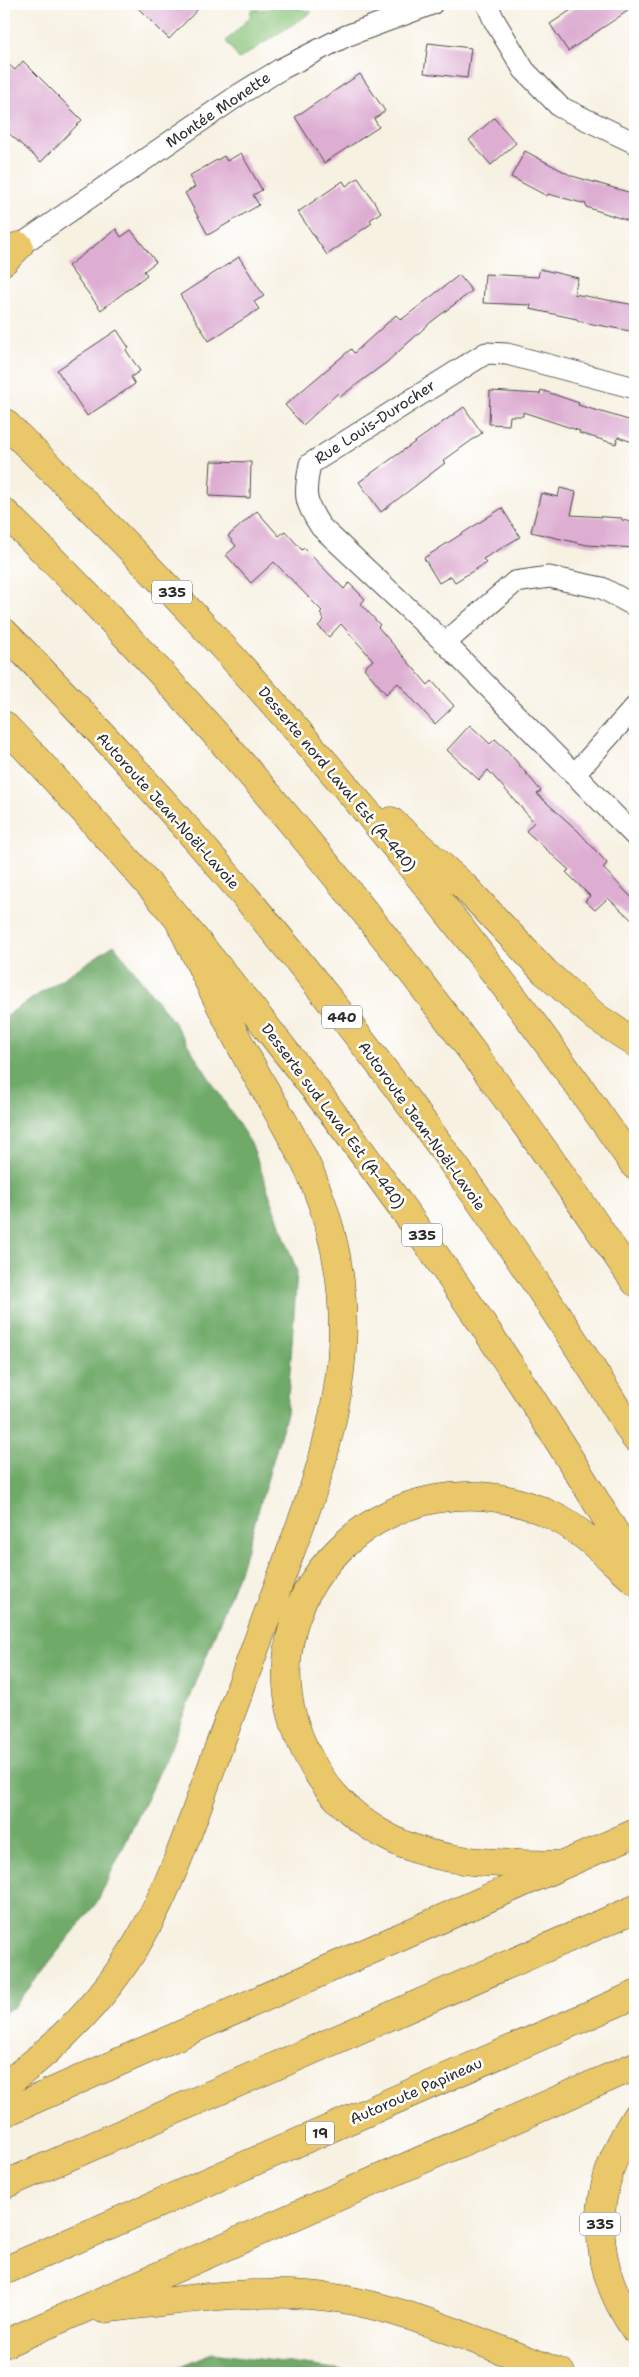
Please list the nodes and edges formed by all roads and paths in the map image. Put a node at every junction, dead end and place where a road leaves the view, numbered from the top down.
1 (432, 4) edge
2 (487, 4) edge
3 (635, 143) edge
4 (9, 253) edge
5 (635, 388) edge
6 (4, 404) edge
7 (10, 428) edge
8 (4, 512) edge
9 (635, 606) edge
10 (4, 632) edge
11 (445, 643) junction
12 (635, 707) edge
13 (4, 725) edge
14 (321, 758) junction
15 (574, 775) junction
16 (635, 836) edge
17 (180, 923) junction
18 (635, 1043) edge
19 (635, 1166) edge
20 (635, 1282) edge
21 (635, 1438) edge
22 (635, 1566) edge
23 (635, 1581) edge
24 (635, 1833) edge
25 (563, 1865) junction
26 (635, 1908) edge
27 (635, 1995) edge
28 (635, 2066) edge
29 (4, 2086) edge
30 (4, 2112) edge
31 (635, 2118) edge
32 (4, 2184) edge
33 (4, 2271) edge
34 (74, 2313) junction
35 (635, 2330) edge
36 (4, 2344) edge
37 (561, 2373) edge

1 - 4 street, Montée Monette
2 - 3 street
5 - 11 street, Rue Louis-Durocher
6 - 7 highway
7 - 14 highway, Desserte nord Laval Est (A-440) / 335
8 - 20 highway
9 - 11 street
10 - 21 highway, Autoroute Jean-Noël-Lavoie / 440
11 - 15 street, Rue Louis-Durocher
12 - 15 street
13 - 17 highway, Desserte sud Laval Est (A-440) / 335
14 - 18 highway, 335
14 - 19 highway, Desserte nord Laval Est (A-440)
15 - 16 street, Rue Louis-Durocher
17 - 22 highway, Desserte sud Laval Est (A-440) / 335
17 - 29 highway
23 - 25 highway
24 - 25 highway
25 - 30 highway
26 - 32 highway
27 - 33 highway, Autoroute Papineau / 19
28 - 34 highway
31 - 35 highway, 335
34 - 36 highway
34 - 37 highway

